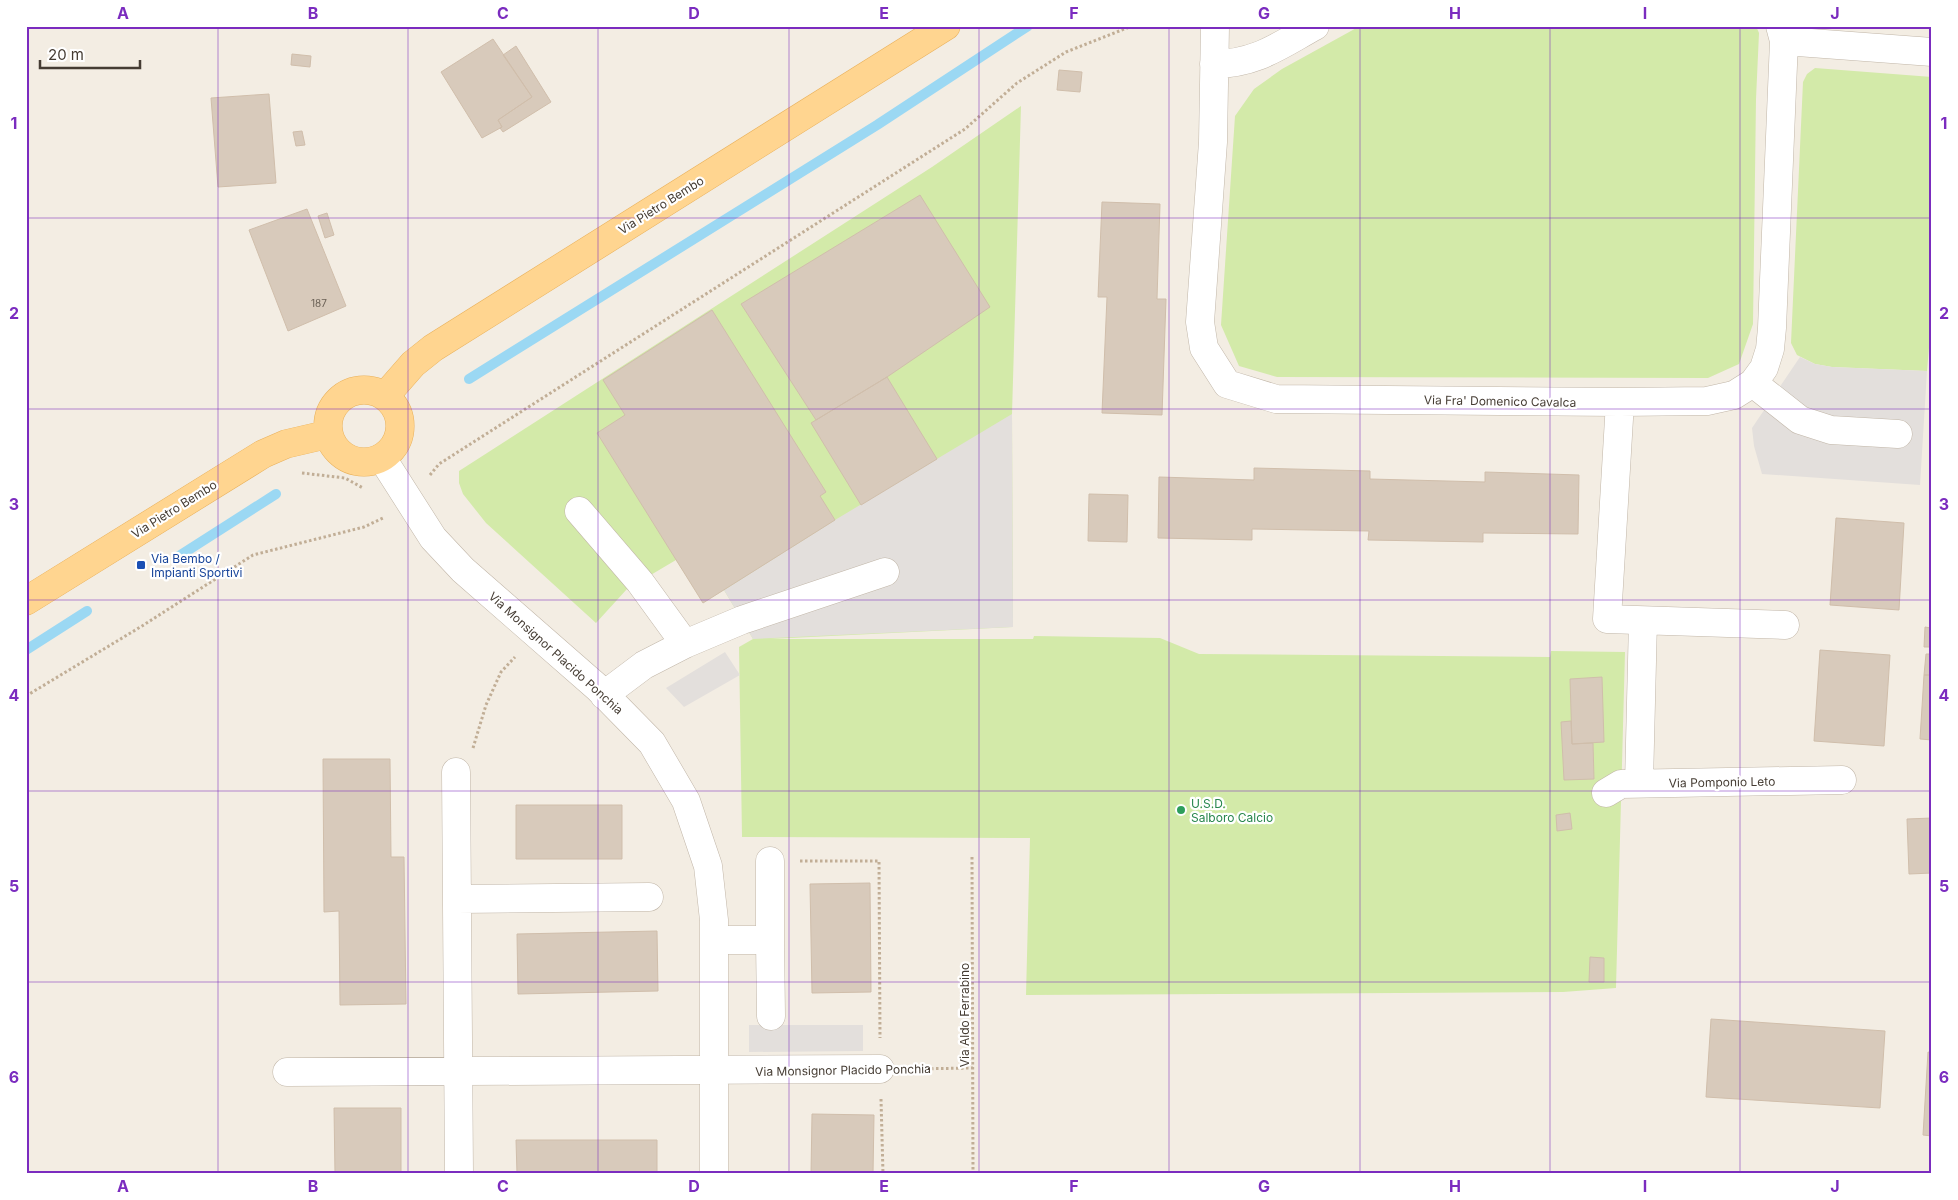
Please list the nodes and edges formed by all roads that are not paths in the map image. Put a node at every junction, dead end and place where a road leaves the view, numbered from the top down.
1 (946, 26) edge
2 (1215, 26) edge
3 (1315, 26) edge
4 (1782, 34) edge
5 (1931, 52) edge
6 (1214, 64) junction
7 (1753, 383) junction
8 (385, 396) junction
9 (1620, 402) junction
10 (329, 434) junction
11 (1898, 434) dead end
12 (382, 458) junction
13 (579, 511) dead end
14 (885, 572) dead end
15 (26, 602) edge
16 (1643, 620) junction
17 (1785, 625) dead end
18 (685, 644) junction
19 (604, 694) junction
20 (456, 772) road end
21 (1842, 780) dead end
22 (1639, 783) junction
23 (1606, 793) dead end
24 (770, 861) road end
25 (649, 897) dead end
26 (457, 899) junction
27 (714, 940) junction
28 (770, 940) junction
29 (771, 1016) dead end
30 (880, 1069) road end
31 (713, 1071) junction
32 (287, 1072) dead end
33 (458, 1072) junction
34 (459, 1174) edge
35 (714, 1174) edge

1 - 8 main road, Via Pietro Bembo
2 - 6 street, Via Fra' Domenico Cavalca
3 - 6 street
4 - 5 street, Via Fra' Domenico Cavalca
4 - 7 street, Via Fra' Domenico Cavalca
6 - 9 street, Via Fra' Domenico Cavalca
7 - 9 street, Via Fra' Domenico Cavalca
7 - 11 street
8 - 10 main road
8 - 12 main road
9 - 16 street
10 - 12 main road
10 - 15 main road, Via Pietro Bembo
12 - 19 street, Via Monsignor Placido Ponchia
13 - 18 street
14 - 18 street
16 - 17 street
16 - 22 street
18 - 19 street
19 - 27 street, Via Monsignor Placido Ponchia
20 - 26 street
21 - 22 street, Via Pomponio Leto
22 - 23 street, Via Pomponio Leto
24 - 28 street
25 - 26 street
26 - 33 street
27 - 28 street
27 - 31 street, Via Monsignor Placido Ponchia
28 - 29 street
30 - 31 street, Via Monsignor Placido Ponchia
31 - 33 street, Via Monsignor Placido Ponchia
31 - 35 street, Via Monsignor Placido Ponchia
32 - 33 street, Via Monsignor Placido Ponchia
33 - 34 street

